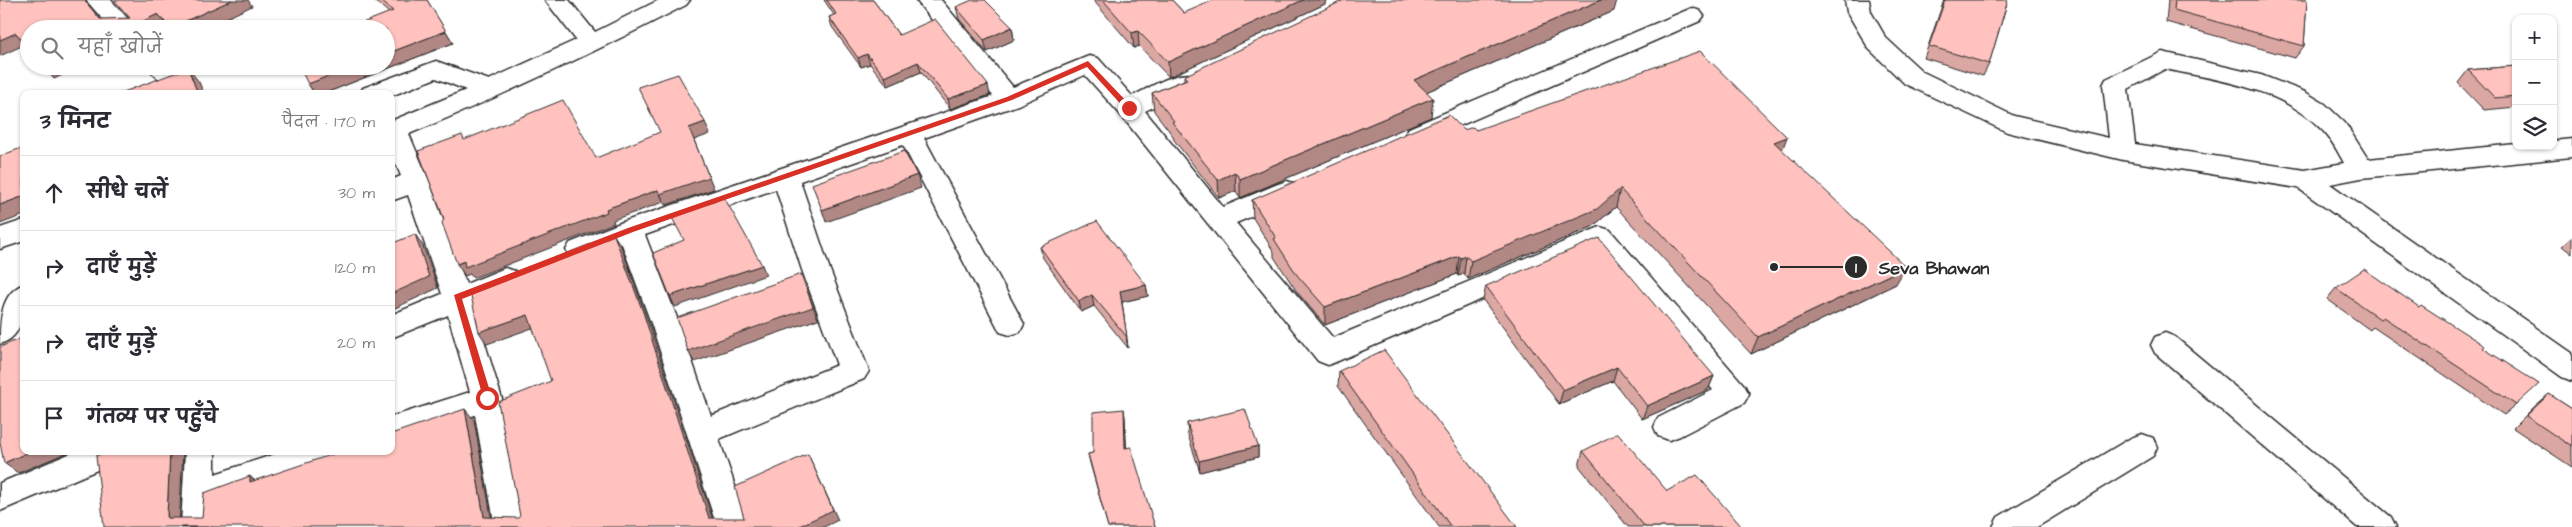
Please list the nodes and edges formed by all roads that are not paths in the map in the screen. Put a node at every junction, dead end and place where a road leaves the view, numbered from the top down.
1 (98, 0) edge
2 (557, 0) edge
3 (678, 0) edge
4 (928, 0) edge
5 (1857, 0) edge
6 (1692, 16) dead end
7 (117, 20) edge
8 (592, 44) junction
9 (1209, 71) edge
10 (382, 90) edge
11 (490, 90) junction
12 (1010, 99) junction
13 (1129, 108) junction
14 (395, 129) edge
15 (910, 135) junction
16 (395, 140) edge
17 (1400, 142) edge
18 (2572, 148) edge
19 (2123, 150) junction
20 (2361, 169) junction
21 (785, 176) junction
22 (2305, 180) junction
23 (1309, 181) edge
24 (404, 186) edge
25 (1218, 220) junction
26 (630, 230) junction
27 (20, 232) edge
28 (0, 239) edge
29 (557, 258) edge
30 (530, 269) edge
31 (816, 270) junction
32 (790, 279) edge
33 (457, 298) junction
34 (20, 301) edge
35 (692, 314) edge
36 (665, 323) junction
37 (1010, 324) dead end
38 (395, 325) edge
39 (0, 333) edge
40 (20, 340) edge
41 (2165, 345) dead end
42 (0, 348) edge
43 (2572, 369) edge
44 (487, 398) junction
45 (1669, 426) dead end
46 (395, 429) edge
47 (701, 433) junction
48 (2142, 447) dead end
49 (101, 455) edge
50 (200, 455) edge
51 (313, 455) edge
52 (198, 493) junction
53 (0, 498) edge
54 (197, 527) edge
55 (510, 527) edge
56 (732, 527) edge
57 (2009, 527) edge
58 (2380, 527) edge

1 - 7 street
2 - 8 street
3 - 8 street
4 - 12 street
5 - 19 street
6 - 17 street
8 - 11 street
9 - 13 street
10 - 11 street
11 - 14 street
12 - 13 street
12 - 15 street
13 - 25 street
15 - 21 street
15 - 37 street
16 - 24 street
18 - 20 street
19 - 20 street
19 - 22 street
20 - 22 street
21 - 26 street
21 - 31 street
22 - 43 street
23 - 25 street
24 - 33 street
25 - 45 street
26 - 29 street
26 - 36 street
27 - 28 street
30 - 33 street
31 - 32 street
31 - 47 street
33 - 38 street
33 - 44 street
34 - 39 street
35 - 36 street
36 - 47 street
40 - 42 street
41 - 58 street
44 - 46 street
44 - 55 street
47 - 56 street
48 - 57 street
49 - 53 street
50 - 52 street
51 - 52 street
52 - 54 street

